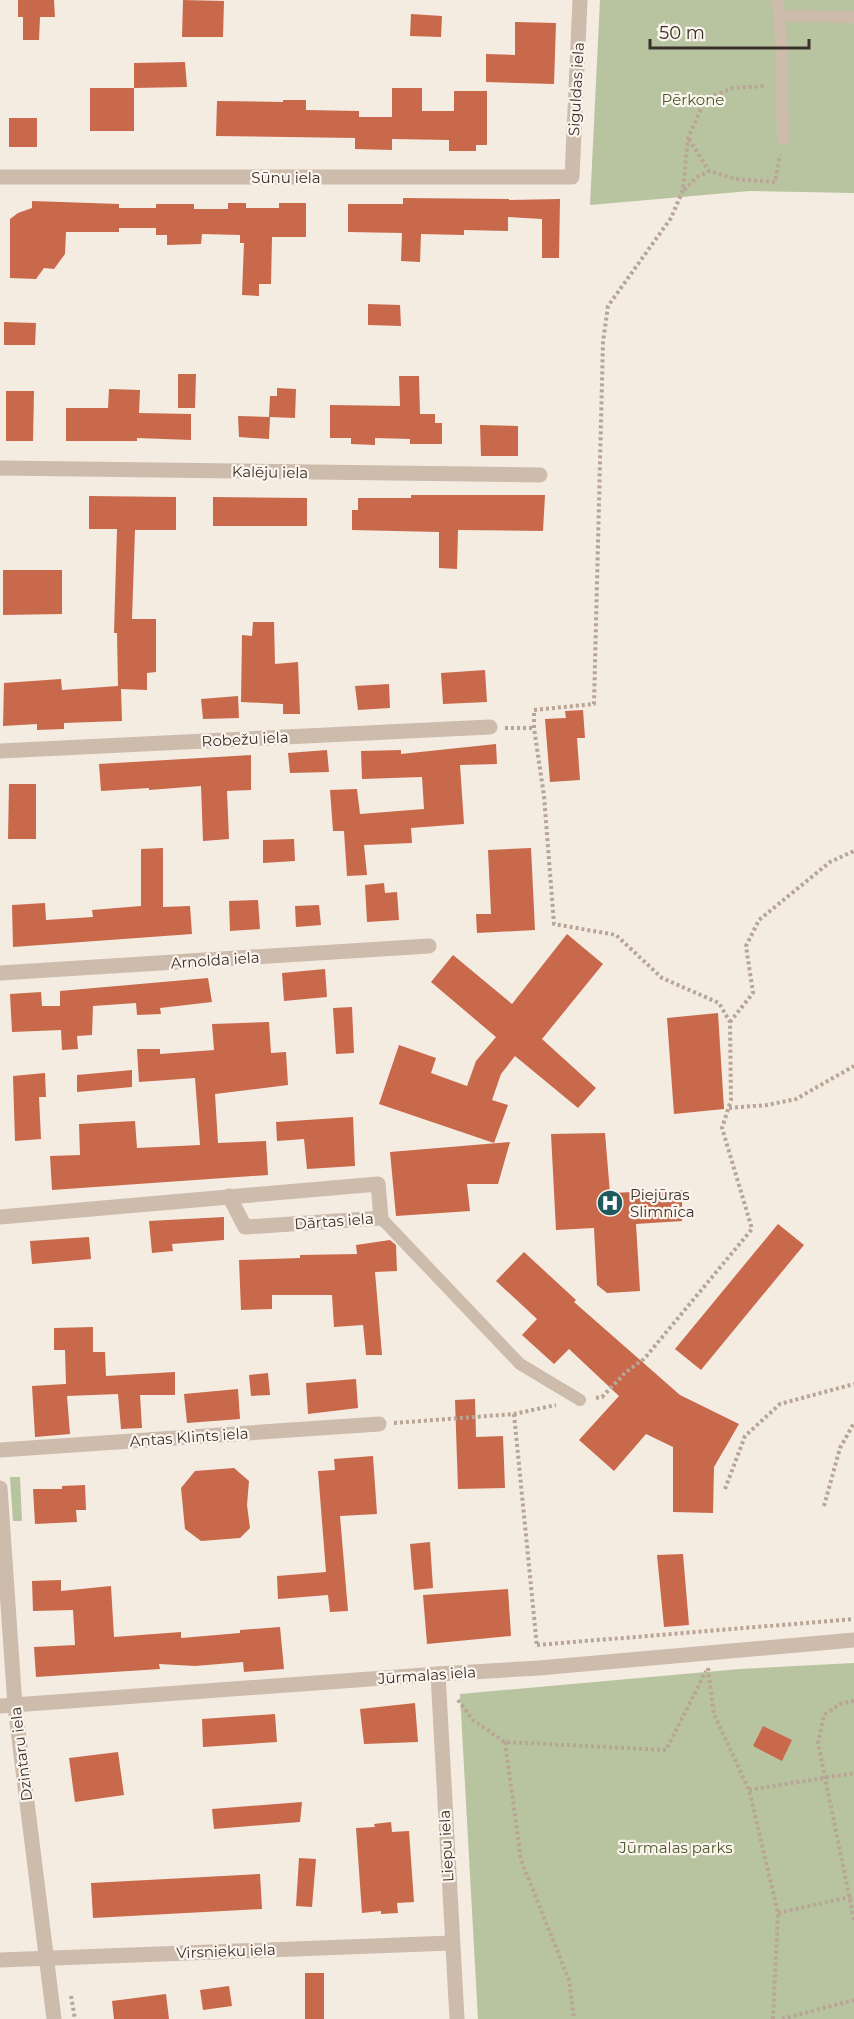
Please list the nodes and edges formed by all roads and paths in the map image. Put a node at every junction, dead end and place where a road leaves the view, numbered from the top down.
1 (580, 0) edge
2 (777, 0) edge
3 (780, 16) junction
4 (854, 17) edge
5 (782, 85) junction
6 (688, 138) junction
7 (783, 139) joint
8 (710, 171) junction
9 (0, 177) edge
10 (572, 177) joint
11 (683, 190) junction
12 (0, 468) edge
13 (540, 475) dead end
14 (490, 728) joint
15 (534, 728) junction
16 (0, 751) edge
17 (854, 851) edge
18 (429, 946) dead end
19 (0, 973) edge
20 (730, 1022) junction
21 (854, 1066) edge
22 (729, 1108) junction
23 (229, 1196) junction
24 (0, 1217) edge
25 (381, 1218) junction
26 (854, 1384) edge
27 (580, 1400) junction
28 (514, 1414) junction
29 (854, 1423) edge
30 (379, 1424) joint
31 (0, 1450) edge
32 (0, 1488) edge
33 (725, 1489) dead end
34 (824, 1506) dead end
35 (854, 1619) edge
36 (854, 1640) edge
37 (537, 1645) junction
38 (539, 1668) junction
39 (438, 1674) junction
40 (854, 1701) edge
41 (7, 1706) edge
42 (505, 1742) junction
43 (854, 1773) edge
44 (824, 1776) junction
45 (749, 1790) junction
46 (852, 1897) edge
47 (778, 1913) junction
48 (854, 1920) edge
49 (452, 1943) junction
50 (46, 1958) junction
51 (0, 1960) edge
52 (854, 2001) edge
53 (54, 2019) edge
54 (457, 2019) edge
55 (574, 2019) edge
56 (774, 2019) edge
57 (782, 2019) edge

1 - 10 street, Siguldas iela
2 - 3 lane
3 - 4 lane
3 - 5 lane
5 - 6 path
5 - 7 lane
6 - 8 path
6 - 11 path
7 - 8 path
8 - 11 path
9 - 10 street, Sūnu iela
11 - 15 path
12 - 13 street, Kalēju iela
14 - 15 path
14 - 16 street, Robežu iela
15 - 20 path
17 - 20 path
18 - 19 street, Arnolda iela
20 - 22 path
21 - 22 path
22 - 27 path
23 - 24 street, Dārtas iela
23 - 25 street, Dārtas iela
23 - 25 street, Dārtas iela
25 - 27 lane
26 - 33 path
27 - 28 path
28 - 30 path
28 - 37 path
29 - 34 path
30 - 31 street, Antas Klints iela
32 - 41 street, Dzintaru iela
35 - 37 path
36 - 38 street, Jūrmalas iela
37 - 38 path
38 - 39 street, Jūrmalas iela
39 - 41 street, Jūrmalas iela
39 - 42 path
39 - 49 street, Liepu iela
40 - 44 path
41 - 50 street, Dzintaru iela
42 - 45 path
42 - 55 path
43 - 44 path
44 - 45 path
44 - 46 path
45 - 47 path
46 - 47 path
46 - 48 path
47 - 56 path
49 - 50 street, Virsnieku iela
49 - 54 street, Liepu iela
50 - 51 street, Virsnieku iela
50 - 53 street, Dzintaru iela
52 - 57 path

